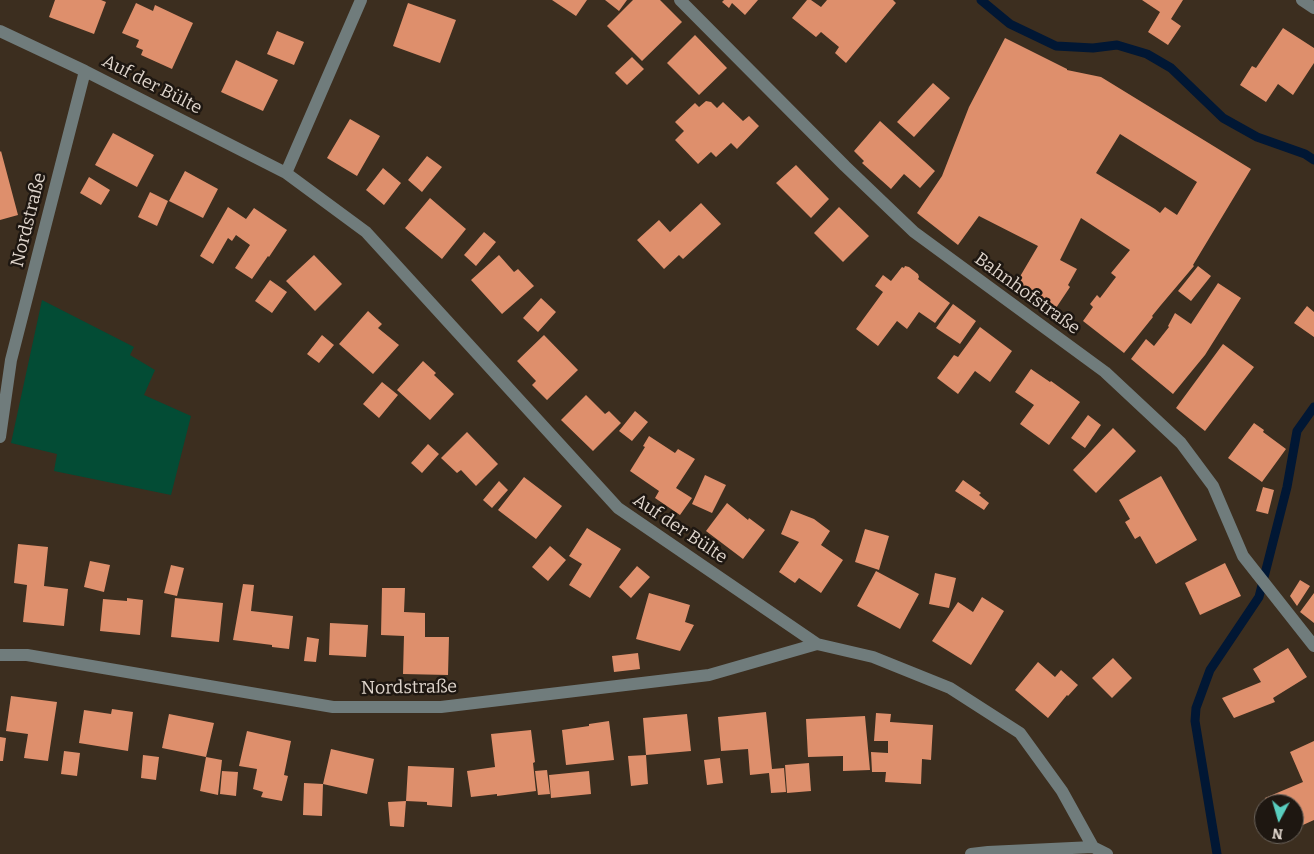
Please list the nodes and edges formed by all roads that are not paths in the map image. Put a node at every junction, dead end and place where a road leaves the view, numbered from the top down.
1 (361, 0) edge
2 (680, 0) edge
3 (1302, 0) edge
4 (1314, 8) edge
5 (0, 31) edge
6 (85, 71) junction
7 (286, 173) junction
8 (0, 437) edge
9 (817, 644) junction
10 (1314, 646) edge
11 (0, 655) edge
12 (1093, 846) junction
13 (971, 854) edge
14 (1108, 854) edge

1 - 7 street
2 - 10 street, Bahnhofstraße
3 - 4 street
5 - 6 street, Auf der Bülte
6 - 7 street, Auf der Bülte
6 - 8 street, Nordstraße
7 - 9 street, Auf der Bülte
9 - 11 street, Nordstraße
9 - 12 street, Auf der Bülte
12 - 13 street
12 - 14 street

